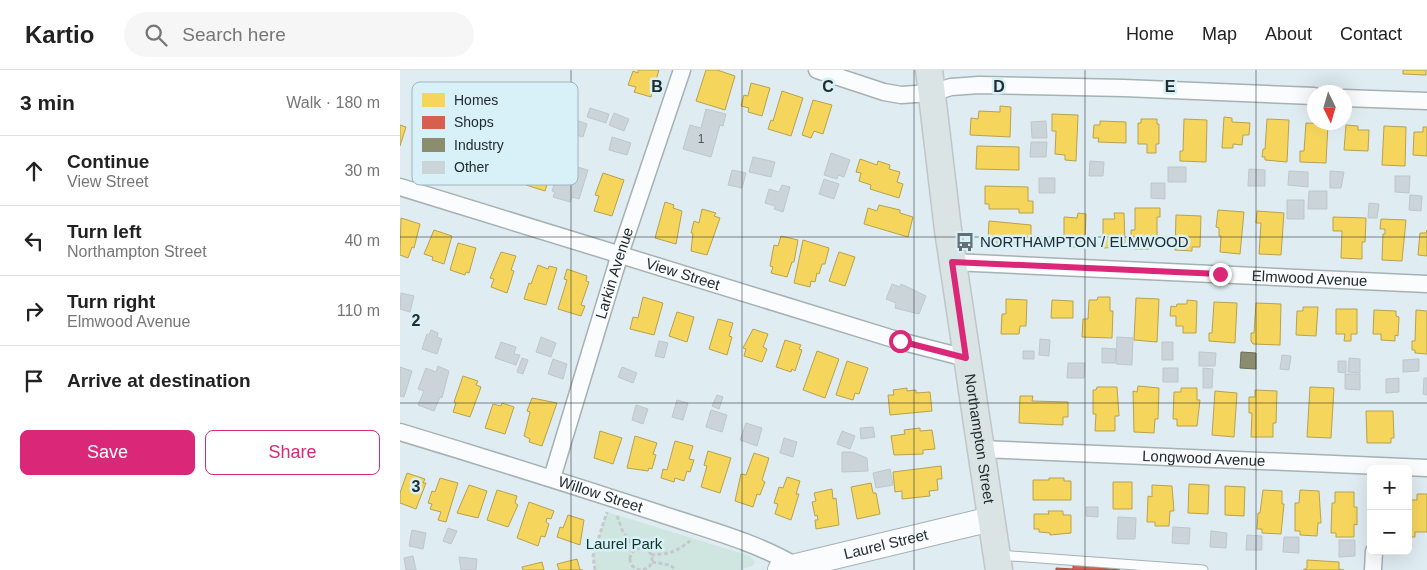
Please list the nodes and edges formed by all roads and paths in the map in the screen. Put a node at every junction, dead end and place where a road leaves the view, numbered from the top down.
1 (682, 70) edge
2 (817, 70) edge
3 (930, 82) edge
4 (1307, 96) edge
5 (1352, 98) edge
6 (1427, 101) edge
7 (400, 187) edge
8 (620, 254) junction
9 (952, 262) junction
10 (1427, 284) edge
11 (966, 358) junction
12 (400, 432) edge
13 (980, 449) junction
14 (1367, 467) edge
15 (1412, 468) edge
16 (1427, 468) edge
17 (552, 478) junction
18 (607, 512) dead end
19 (616, 515) dead end
20 (991, 519) junction
21 (692, 539) dead end
22 (636, 549) junction
23 (651, 555) junction
24 (1374, 555) edge
25 (652, 562) junction
26 (998, 562) edge
27 (788, 568) edge
28 (596, 570) edge
29 (636, 570) edge
30 (676, 570) edge
31 (1203, 570) edge
32 (1373, 570) edge

1 - 8 street, Larkin Avenue
2 - 3 street
3 - 4 street
3 - 9 main road, Northampton Street
5 - 6 street
7 - 8 street, View Street
8 - 11 street, View Street
8 - 17 street, Larkin Avenue
9 - 10 street, Elmwood Avenue
9 - 11 main road, Northampton Street
11 - 13 main road, Northampton Street
12 - 17 street, Willow Street
13 - 14 street, Longwood Avenue
13 - 20 main road, Northampton Street
15 - 16 street, Longwood Avenue
17 - 27 street, Willow Street
18 - 28 path
19 - 22 path
20 - 26 main road, Northampton Street
20 - 27 street, Laurel Street
21 - 23 path
22 - 23 path
22 - 29 path
23 - 25 path
24 - 32 street
25 - 29 path
25 - 30 path
26 - 31 lane

